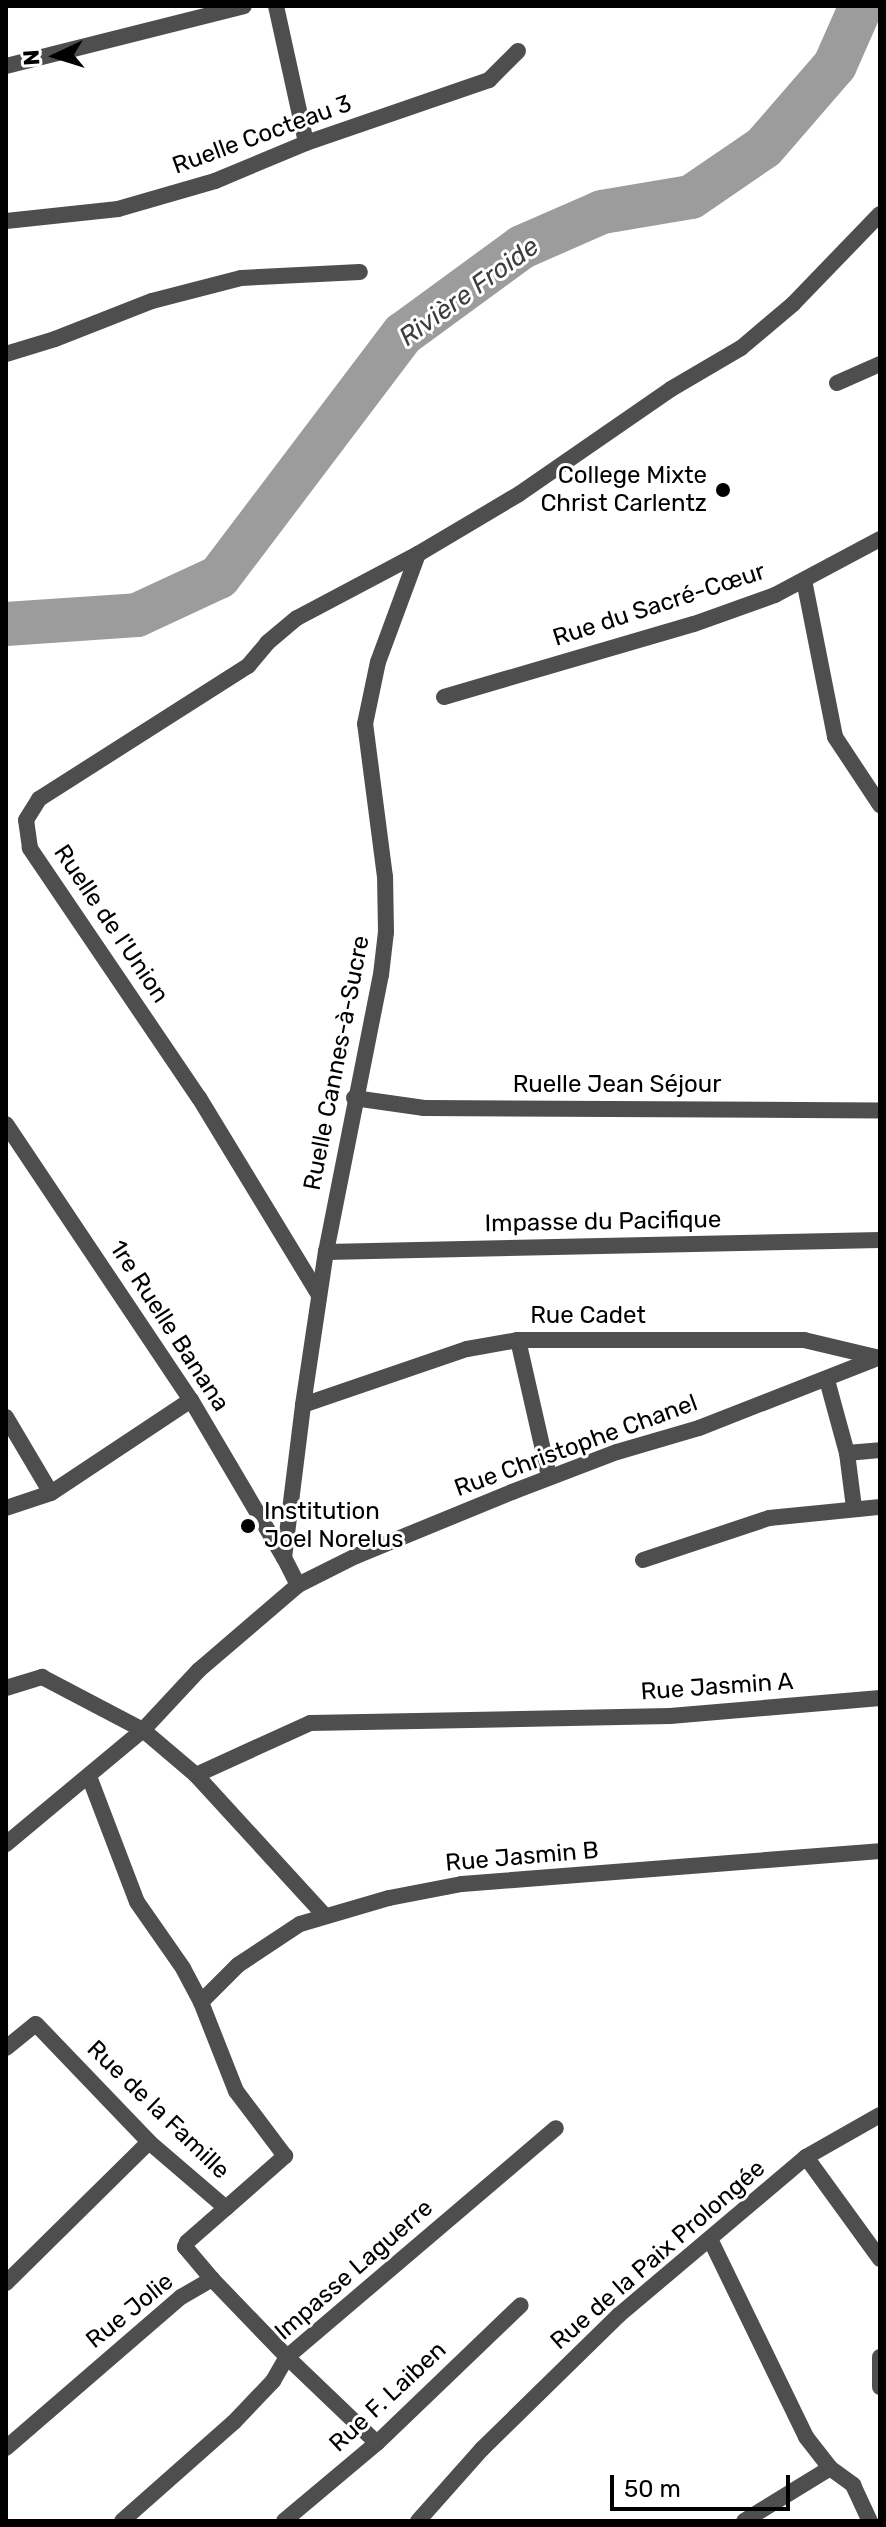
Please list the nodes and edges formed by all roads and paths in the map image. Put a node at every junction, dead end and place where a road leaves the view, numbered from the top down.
1 (244, 6) edge
2 (276, 6) edge
3 (518, 51) dead end
4 (6, 66) edge
5 (306, 143) junction
6 (880, 214) edge
7 (6, 221) edge
8 (360, 272) dead end
9 (6, 354) edge
10 (880, 364) edge
11 (837, 383) dead end
12 (880, 539) edge
13 (418, 554) junction
14 (804, 580) junction
15 (444, 697) dead end
16 (880, 805) edge
17 (354, 1098) junction
18 (880, 1110) edge
19 (6, 1124) edge
20 (880, 1240) edge
21 (326, 1252) junction
22 (319, 1295) junction
23 (518, 1340) junction
24 (880, 1358) edge
25 (827, 1380) junction
26 (191, 1400) junction
27 (303, 1405) junction
28 (6, 1417) edge
29 (880, 1450) edge
30 (847, 1453) junction
31 (549, 1477) junction
32 (51, 1493) junction
33 (880, 1507) edge
34 (6, 1508) edge
35 (854, 1508) junction
36 (284, 1558) junction
37 (643, 1560) dead end
38 (298, 1585) junction
39 (6, 1688) edge
40 (880, 1698) edge
41 (143, 1730) junction
42 (196, 1775) junction
43 (89, 1776) junction
44 (6, 1844) edge
45 (880, 1851) edge
46 (325, 1916) junction
47 (201, 2002) junction
48 (6, 2048) edge
49 (880, 2115) edge
50 (556, 2128) dead end
51 (149, 2142) junction
52 (806, 2157) junction
53 (226, 2208) junction
54 (710, 2239) junction
55 (880, 2259) edge
56 (212, 2279) junction
57 (6, 2283) edge
58 (521, 2305) dead end
59 (287, 2357) junction
60 (880, 2357) edge
61 (880, 2387) edge
62 (377, 2443) junction
63 (6, 2448) edge
64 (830, 2468) junction
65 (425, 2519) edge
66 (122, 2521) edge
67 (284, 2521) edge
68 (744, 2521) edge
69 (870, 2521) edge

1 - 4 street
2 - 5 street
3 - 5 street, Ruelle Cocteau 3
5 - 7 street, Ruelle Cocteau 3
6 - 13 street
8 - 9 street
10 - 11 street
12 - 14 street, Rue du Sacré-Cœur
13 - 17 street, Ruelle Cannes-à-Sucre
13 - 22 street, Ruelle de l'Union
14 - 15 street, Rue du Sacré-Cœur
14 - 16 street
17 - 18 street, Ruelle Jean Séjour
17 - 21 street, Ruelle Cannes-à-Sucre
19 - 26 street, 1re Ruelle Banana
20 - 21 street, Impasse du Pacifique
21 - 22 street, Ruelle Cannes-à-Sucre
22 - 27 street, Ruelle Cannes-à-Sucre
23 - 24 street, Rue Cadet
23 - 27 street, Rue Cadet
23 - 31 street
24 - 25 street, Rue Christophe Chanel
25 - 30 street
25 - 31 street, Rue Christophe Chanel
26 - 32 street
26 - 36 street, 1re Ruelle Banana
27 - 36 street, Ruelle Cannes-à-Sucre
28 - 32 street
29 - 30 street
30 - 35 street
31 - 38 street, Rue Christophe Chanel
32 - 34 street
33 - 35 street
35 - 37 street
36 - 38 street
38 - 41 street, Rue Christophe Chanel
39 - 41 street
40 - 42 street, Rue Jasmin A
41 - 42 street
41 - 43 street, Rue Christophe Chanel
42 - 46 street
43 - 44 street, Rue Christophe Chanel
43 - 47 street
45 - 46 street, Rue Jasmin B
46 - 47 street, Rue Jasmin B
47 - 53 street, Rue de la Famille
48 - 51 street, Rue de la Famille
49 - 52 street, Rue de la Paix Prolongée
50 - 59 street, Impasse Laguerre
51 - 53 street, Rue de la Famille
51 - 57 street
52 - 54 street, Rue de la Paix Prolongée
52 - 55 street
53 - 56 street, Rue Jolie
54 - 64 street
54 - 65 street, Rue de la Paix Prolongée
56 - 59 street
56 - 63 street, Rue Jolie
58 - 62 street, Rue F. Laiben
59 - 62 street
59 - 66 street, Impasse Laguerre
60 - 61 street
62 - 67 street, Rue F. Laiben
64 - 68 street
64 - 69 street

